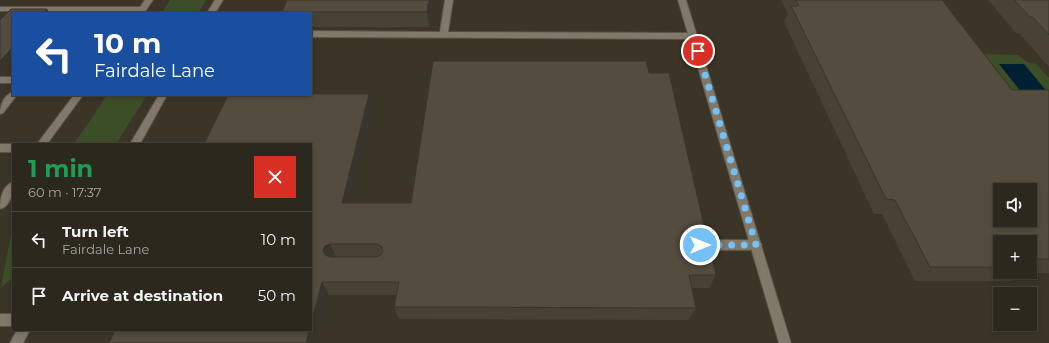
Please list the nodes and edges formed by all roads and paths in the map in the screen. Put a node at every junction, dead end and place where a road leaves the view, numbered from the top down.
1 (78, 0) edge
2 (149, 0) edge
3 (219, 0) edge
4 (449, 0) edge
5 (682, 0) edge
6 (0, 9) edge
7 (83, 11) edge
8 (141, 11) edge
9 (212, 12) edge
10 (312, 34) edge
11 (444, 35) junction
12 (693, 36) junction
13 (0, 80) edge
14 (12, 80) edge
15 (12, 96) edge
16 (78, 96) edge
17 (162, 96) edge
18 (1, 108) edge
19 (43, 143) edge
20 (136, 143) edge
21 (0, 148) edge
22 (12, 148) edge
23 (12, 188) edge
24 (0, 206) edge
25 (700, 245) edge
26 (756, 245) junction
27 (0, 320) edge
28 (12, 320) edge
29 (23, 331) edge
30 (16, 343) edge
31 (785, 343) edge

1 - 7 street
2 - 8 street
3 - 9 street
4 - 11 street
5 - 12 street
6 - 7 street
7 - 8 street
10 - 11 street
11 - 12 street
12 - 26 street
13 - 14 street
15 - 18 street
16 - 19 street
17 - 20 street
21 - 22 street
23 - 24 street
25 - 26 street
26 - 31 street
27 - 28 street
29 - 30 street

